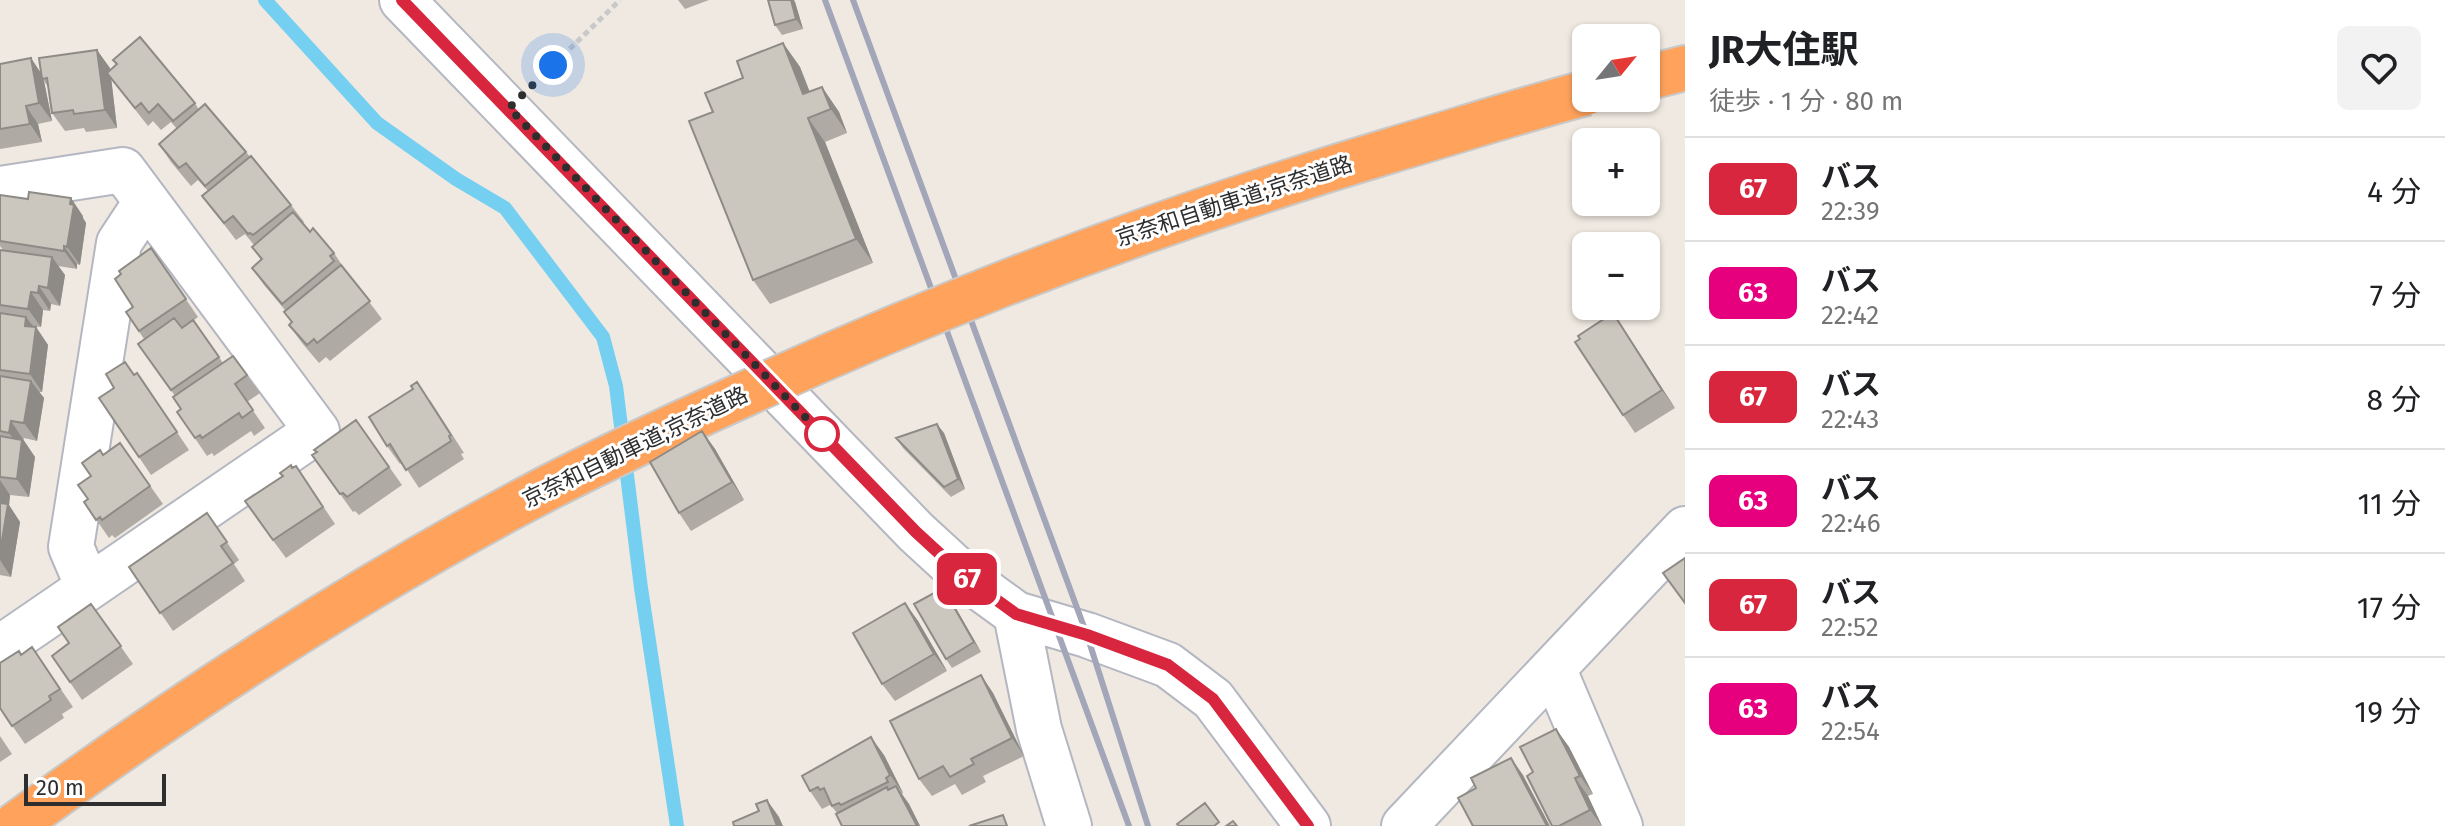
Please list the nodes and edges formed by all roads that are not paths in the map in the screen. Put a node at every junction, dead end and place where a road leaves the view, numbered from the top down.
1 (402, 0) edge
2 (1685, 68) edge
3 (1660, 74) edge
4 (1572, 97) edge
5 (0, 189) edge
6 (146, 202) junction
7 (1685, 529) edge
8 (88, 587) junction
9 (1016, 614) junction
10 (0, 648) edge
11 (1554, 670) junction
12 (14, 826) edge
13 (1069, 826) edge
14 (1308, 826) edge
15 (1404, 826) edge
16 (1620, 826) edge

1 - 9 street
2 - 3 highway
4 - 12 highway, 京奈和自動車道;京奈道路, bridge
5 - 6 street
6 - 8 street
6 - 8 street
7 - 11 street
8 - 10 street
9 - 13 street
9 - 14 street
11 - 15 street
11 - 16 street

